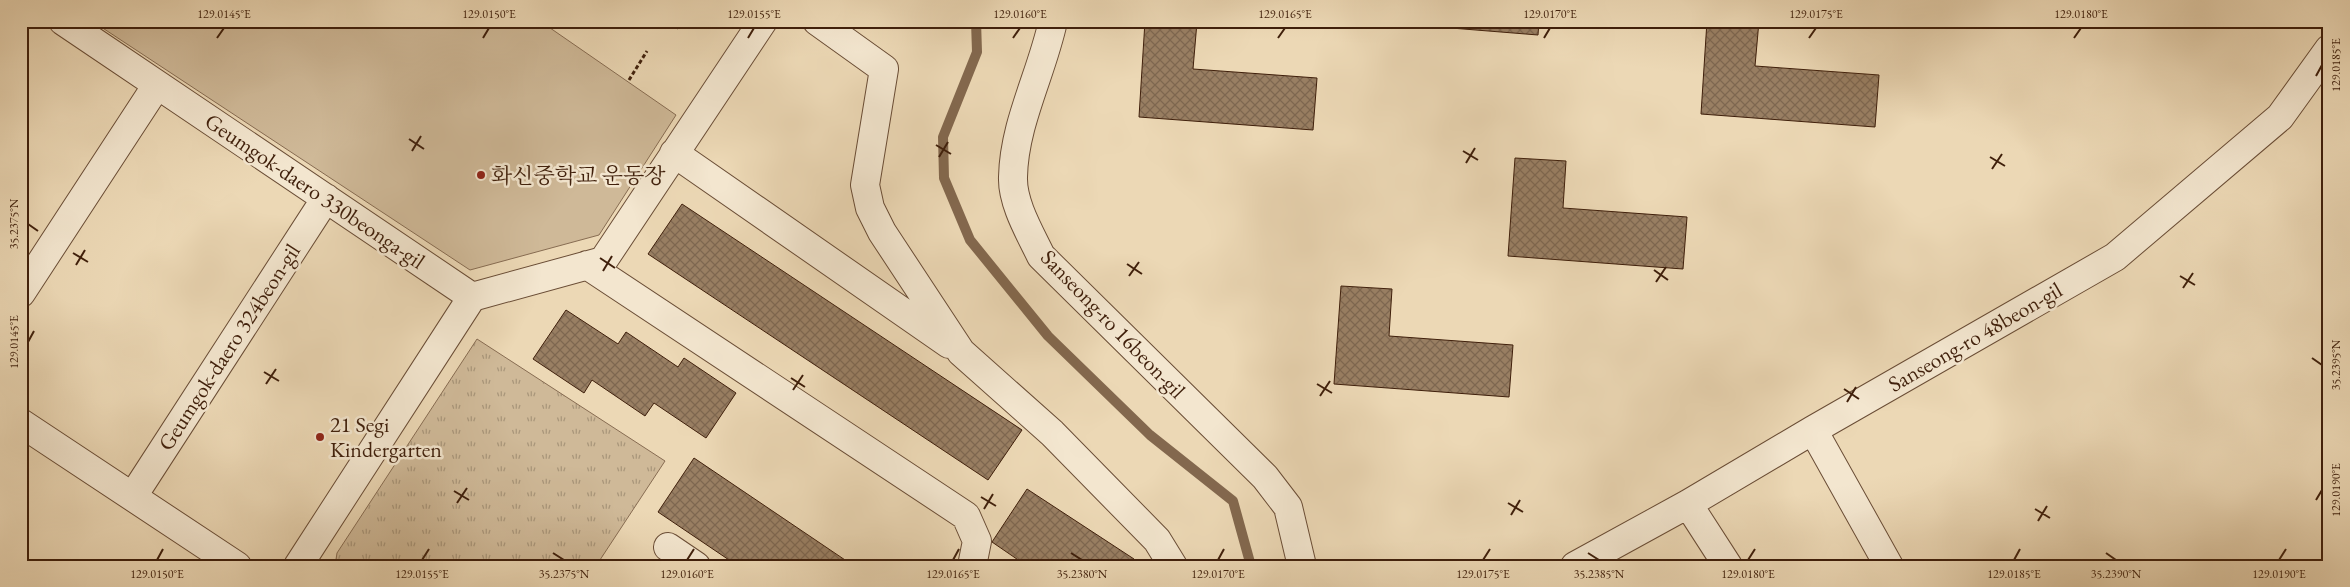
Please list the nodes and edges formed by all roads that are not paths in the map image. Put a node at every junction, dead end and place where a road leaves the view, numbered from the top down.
1 (63, 21) edge
2 (763, 21) edge
3 (817, 21) edge
4 (1053, 21) edge
5 (2329, 49) edge
6 (157, 85) junction
7 (674, 153) junction
8 (326, 198) junction
9 (587, 266) junction
10 (21, 293) edge
11 (472, 297) junction
12 (961, 352) junction
13 (21, 423) edge
14 (1812, 430) junction
15 (133, 496) junction
16 (1688, 504) junction
17 (668, 547) dead end
18 (237, 566) edge
19 (298, 566) edge
20 (696, 566) edge
21 (972, 566) edge
22 (1173, 566) edge
23 (1302, 566) edge
24 (1575, 566) edge
25 (1728, 566) edge
26 (1889, 566) edge

1 - 6 street, Geumgok-daero 330beonga-gil
2 - 7 street
3 - 12 street
4 - 23 street, Sanseong-ro 16beon-gil
5 - 14 street, Sanseong-ro 48beon-gil
6 - 8 street, Geumgok-daero 330beonga-gil
6 - 10 street
7 - 9 street
7 - 12 street
8 - 11 street, Geumgok-daero 330beonga-gil
8 - 15 street, Geumgok-daero 324beon-gil
9 - 11 street
9 - 21 street
11 - 19 street
12 - 22 street
13 - 15 street
14 - 16 street, Sanseong-ro 48beon-gil
14 - 26 street
15 - 18 street
16 - 24 street, Sanseong-ro 48beon-gil
16 - 25 street
17 - 20 street

